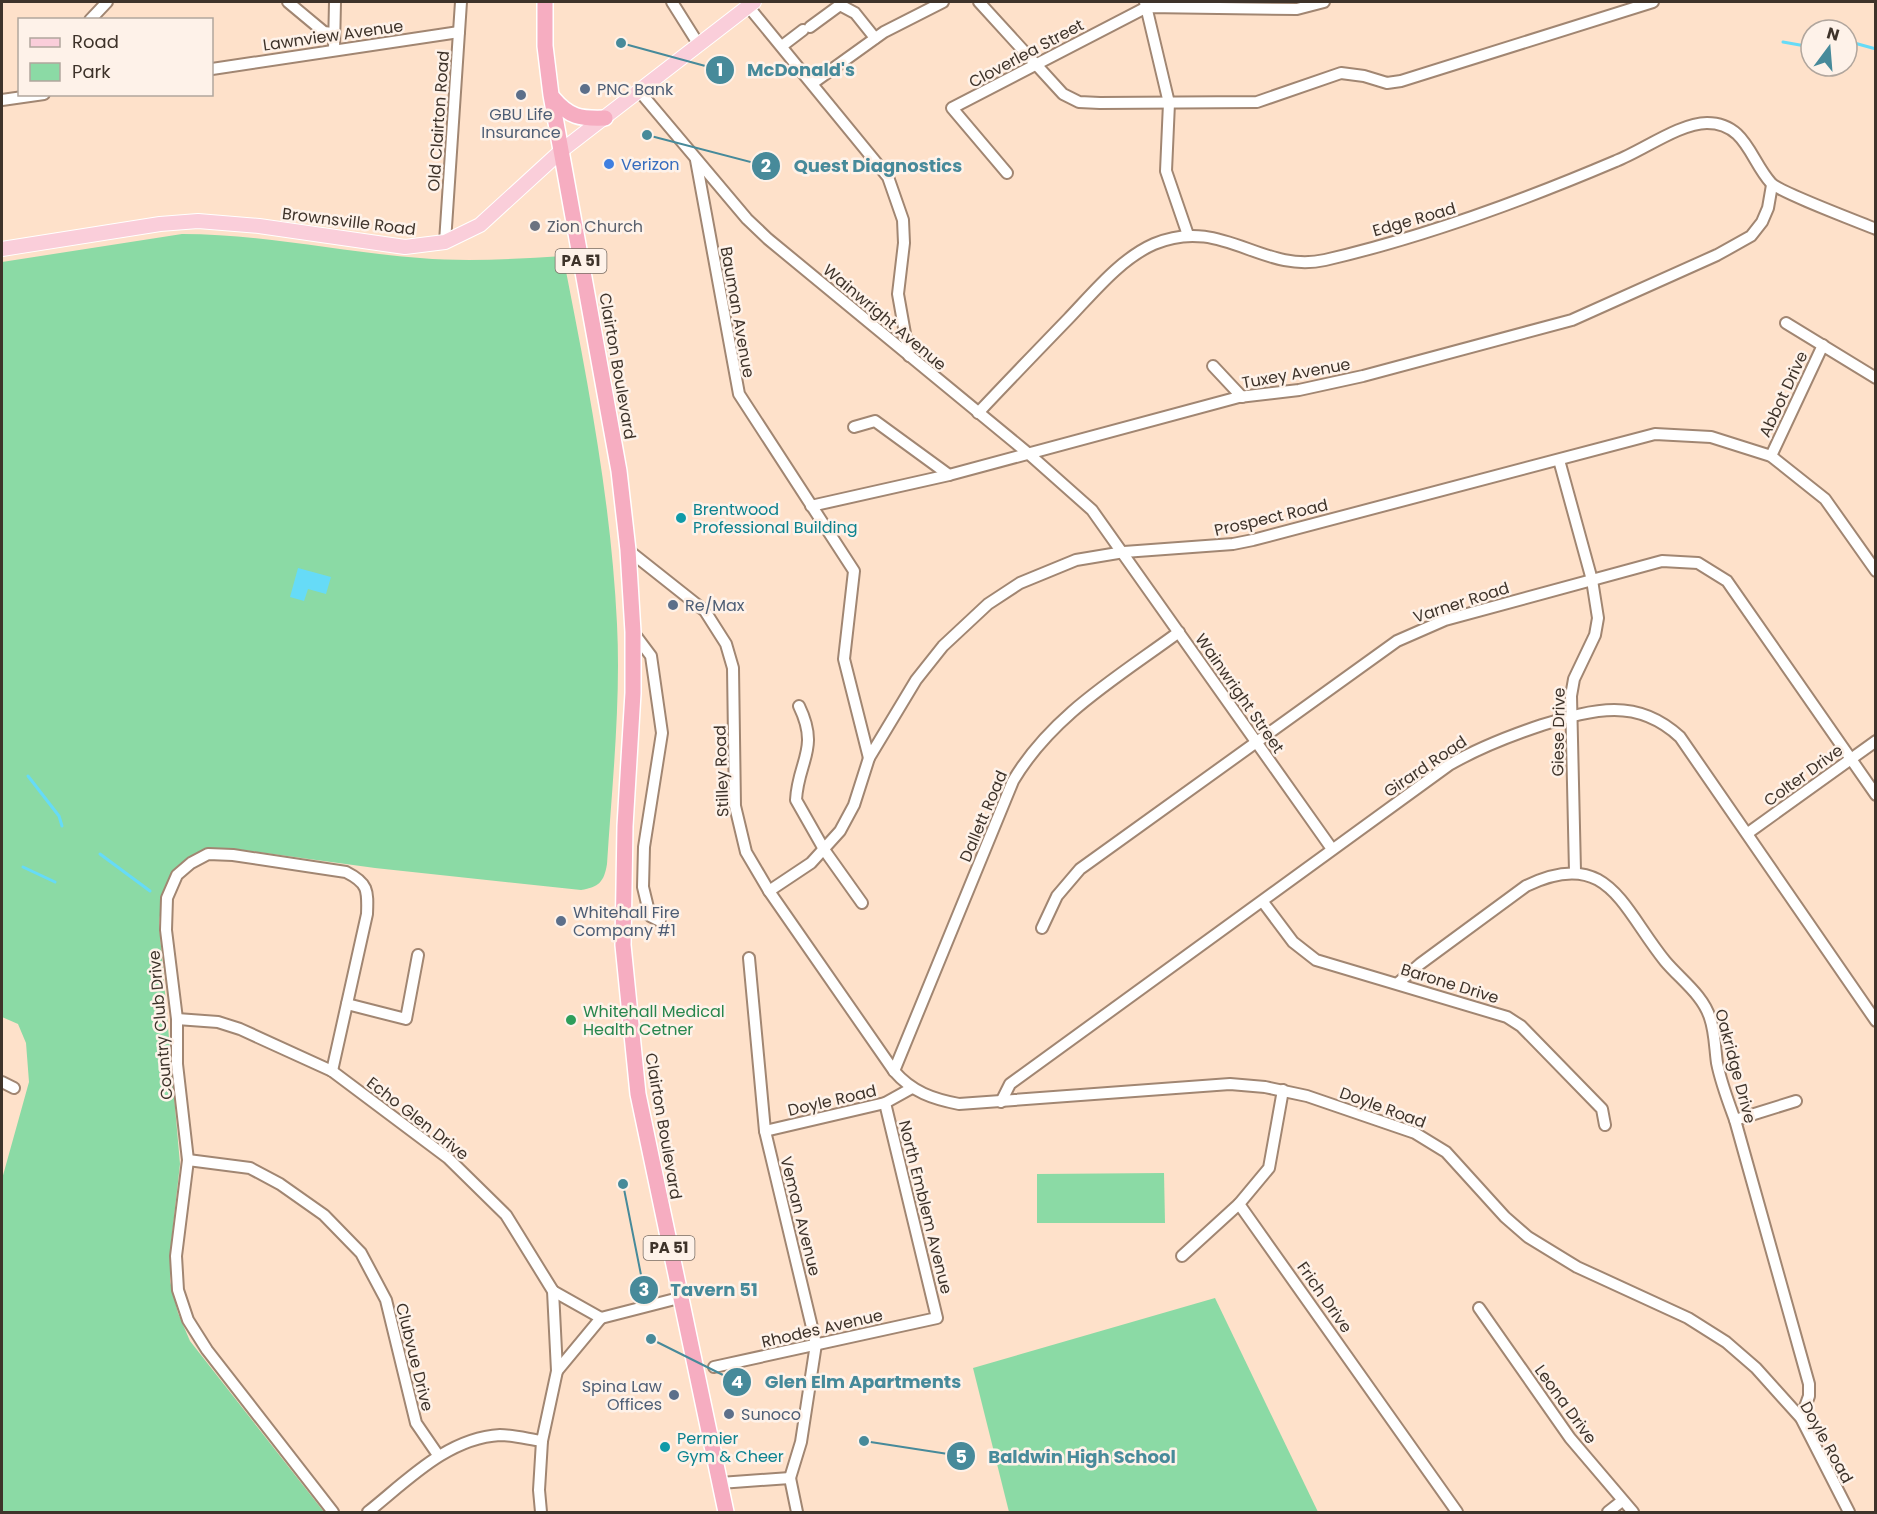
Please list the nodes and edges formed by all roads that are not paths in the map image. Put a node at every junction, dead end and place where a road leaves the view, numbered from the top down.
1 (106, 2) edge
2 (288, 2) edge
3 (335, 2) edge
4 (461, 2) edge
5 (545, 2) edge
6 (672, 2) edge
7 (943, 2) edge
8 (979, 2) edge
9 (1324, 2) edge
10 (1653, 2) edge
11 (751, 4) edge
12 (1146, 4) edge
13 (92, 18) edge
14 (459, 32) junction
15 (332, 33) junction
16 (875, 38) junction
17 (699, 45) junction
18 (782, 46) junction
19 (334, 49) junction
20 (1036, 64) junction
21 (213, 69) edge
22 (813, 83) junction
23 (640, 92) junction
24 (30, 96) edge
25 (551, 96) junction
26 (2, 100) edge
27 (1169, 103) junction
28 (605, 118) junction
29 (561, 151) junction
30 (696, 159) junction
31 (1007, 173) dead end
32 (1772, 185) junction
33 (1875, 229) edge
34 (1188, 234) junction
35 (446, 242) junction
36 (2, 249) edge
37 (1786, 323) dead end
38 (1823, 345) junction
39 (909, 356) junction
40 (1213, 366) dead end
41 (1875, 378) edge
42 (1242, 397) junction
43 (978, 413) junction
44 (854, 427) dead end
45 (1029, 454) junction
46 (1771, 456) junction
47 (1559, 460) junction
48 (949, 475) junction
49 (812, 506) junction
50 (628, 550) junction
51 (1124, 552) junction
52 (1875, 571) edge
53 (1592, 580) junction
54 (633, 632) junction
55 (1179, 632) junction
56 (799, 706) dead end
57 (1570, 717) junction
58 (1875, 741) edge
59 (1257, 744) junction
60 (869, 758) junction
61 (1850, 759) junction
62 (1875, 795) edge
63 (1748, 833) junction
64 (1332, 849) junction
65 (825, 850) junction
66 (1575, 872) junction
67 (769, 891) junction
68 (1263, 902) junction
69 (862, 903) dead end
70 (660, 921) dead end
71 (1041, 928) dead end
72 (418, 955) dead end
73 (748, 958) dead end
74 (1398, 983) junction
75 (347, 1004) junction
76 (177, 1019) junction
77 (1875, 1021) edge
78 (332, 1071) junction
79 (894, 1071) junction
80 (2, 1082) edge
81 (14, 1088) dead end
82 (912, 1088) junction
83 (1283, 1090) junction
84 (1796, 1101) dead end
85 (1001, 1102) junction
86 (885, 1103) junction
87 (1735, 1120) junction
88 (1605, 1125) dead end
89 (765, 1131) junction
90 (188, 1160) junction
91 (1239, 1203) junction
92 (1182, 1256) dead end
93 (553, 1292) junction
94 (679, 1298) junction
95 (1479, 1308) dead end
96 (601, 1318) junction
97 (937, 1318) joint
98 (816, 1344) junction
99 (714, 1366) dead end
100 (557, 1371) junction
101 (1800, 1418) junction
102 (542, 1441) junction
103 (438, 1455) junction
104 (790, 1478) junction
105 (720, 1483) junction
106 (1622, 1500) junction
107 (333, 1512) edge
108 (368, 1512) edge
109 (541, 1512) edge
110 (726, 1512) edge
111 (797, 1512) edge
112 (1457, 1512) edge
113 (1608, 1512) edge
114 (1633, 1512) edge
115 (1848, 1512) edge

1 - 13 street
2 - 15 street
3 - 15 street
4 - 14 street, Old Clairton Road
5 - 25 highway, Clairton Boulevard / PA 51
6 - 17 street
7 - 16 street
8 - 20 street
9 - 12 street, Cloverlea Street
10 - 27 street
11 - 17 main road, Brownsville Road
11 - 18 street
12 - 20 street, Cloverlea Street
12 - 27 street
14 - 19 street, Lawnview Avenue
14 - 35 street, Old Clairton Road
15 - 19 street
16 - 18 street
16 - 22 street
17 - 23 main road, Brownsville Road
18 - 22 street
19 - 21 street, Lawnview Avenue
20 - 27 street
20 - 31 street, Cloverlea Street
22 - 39 street
23 - 28 main road, Brownsville Road
23 - 30 street, Wainwright Avenue
24 - 26 street
25 - 28 highway
25 - 29 highway, Clairton Boulevard / PA 51
27 - 34 street
28 - 29 main road, Brownsville Road
29 - 35 main road, Brownsville Road
29 - 50 highway, Clairton Boulevard / PA 51
30 - 39 street, Wainwright Avenue
30 - 49 street, Bauman Avenue
32 - 33 street
32 - 34 street, Edge Road
32 - 42 street, Tuxey Avenue
34 - 43 street, Edge Road
35 - 36 main road, Brownsville Road
37 - 38 street
38 - 41 street
38 - 46 street, Abbot Drive
39 - 43 street, Wainwright Avenue
40 - 42 street
42 - 45 street, Tuxey Avenue
43 - 45 street, Wainwright Avenue
44 - 48 street
45 - 48 street, Tuxey Avenue
45 - 51 street, Wainwright Avenue
46 - 47 street, Prospect Road
46 - 52 street, Prospect Road
47 - 51 street, Prospect Road
47 - 53 street, Giese Drive
48 - 49 street, Tuxey Avenue
49 - 60 street, Bauman Avenue
50 - 54 highway, Clairton Boulevard / PA 51
50 - 67 street, Stilley Road
51 - 55 street, Wainwright Street
51 - 60 street, Prospect Road
53 - 57 street, Giese Drive
53 - 59 street, Varner Road
53 - 61 street, Varner Road
54 - 70 street
54 - 94 highway, Clairton Boulevard / PA 51
55 - 59 street, Wainwright Street
55 - 79 street, Dallett Road
56 - 65 street
57 - 63 street, Girard Road
57 - 64 street, Girard Road
57 - 66 street, Giese Drive
58 - 61 street, Colter Drive
59 - 64 street, Wainwright Street
59 - 71 street, Varner Road
60 - 65 street, Prospect Road
61 - 62 street, Varner Road
61 - 63 street, Colter Drive
63 - 77 street, Girard Road
64 - 68 street, Girard Road
65 - 67 street, Prospect Road
65 - 69 street
66 - 74 street
66 - 87 street, Oakridge Drive
67 - 79 street, Stilley Road
68 - 74 street, Barone Drive
68 - 85 street, Girard Road
72 - 75 street
73 - 89 street, Veman Avenue
74 - 88 street, Barone Drive
75 - 76 street, Country Club Drive
75 - 78 street, Country Club Drive
76 - 78 street, Echo Glen Drive
76 - 90 street, Country Club Drive
78 - 93 street, Echo Glen Drive
79 - 82 street, Stilley Road
80 - 81 street
82 - 85 street, Doyle Road
82 - 86 street, Doyle Road
83 - 85 street, Doyle Road
83 - 91 street
83 - 101 street, Doyle Road
84 - 87 street
86 - 89 street, Doyle Road
86 - 97 street, North Emblem Avenue
87 - 101 street, Oakridge Drive
89 - 98 street, Veman Avenue
90 - 103 street, Clubvue Drive
90 - 107 street, Country Club Drive
91 - 92 street
91 - 112 street, Frich Drive
93 - 96 street
93 - 100 street, Echo Glen Drive
94 - 96 street
94 - 105 highway, Clairton Boulevard / PA 51
95 - 106 street, Leona Drive
96 - 100 street
97 - 98 street, Rhodes Avenue
98 - 99 street, Rhodes Avenue
98 - 104 street, Veman Avenue
100 - 102 street, Echo Glen Drive
101 - 115 street, Doyle Road
102 - 103 street
102 - 109 street, Echo Glen Drive
103 - 108 street
104 - 105 street
104 - 111 street
105 - 110 highway, Clairton Boulevard / PA 51
106 - 113 street
106 - 114 street, Leona Drive

